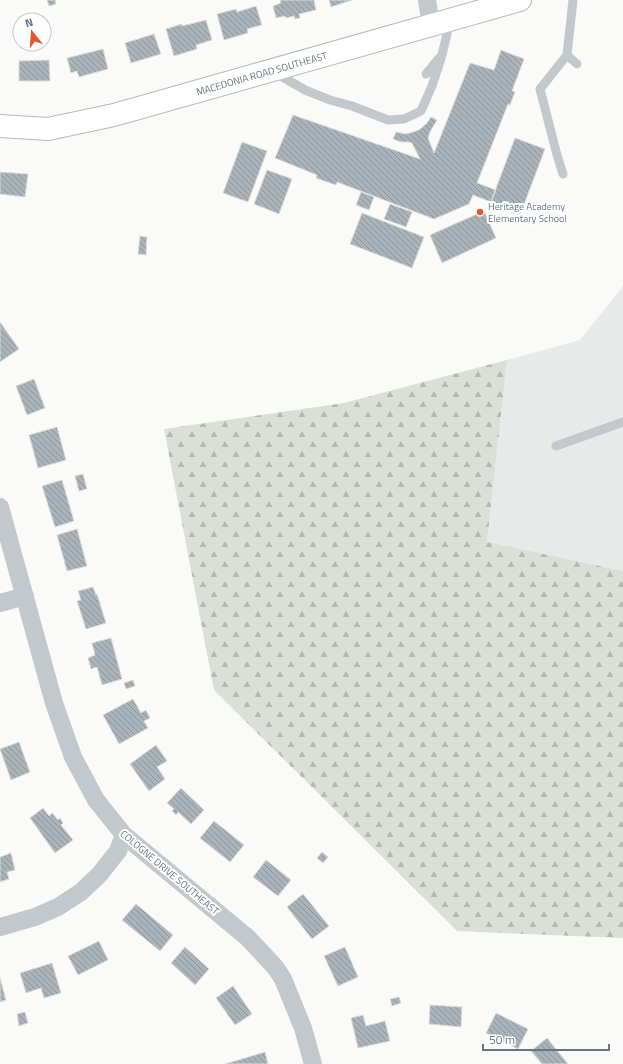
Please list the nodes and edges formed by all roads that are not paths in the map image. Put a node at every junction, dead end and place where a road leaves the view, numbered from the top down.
1 (428, 0) edge
2 (520, 0) edge
3 (573, 0) edge
4 (440, 22) junction
5 (567, 54) junction
6 (442, 55) junction
7 (577, 64) dead end
8 (271, 70) junction
9 (426, 74) dead end
10 (0, 126) edge
11 (564, 174) dead end
12 (623, 422) edge
13 (556, 446) dead end
14 (0, 507) edge
15 (25, 596) junction
16 (0, 603) edge
17 (124, 835) junction
18 (0, 927) edge
19 (313, 1064) edge

1 - 4 street
2 - 4 street, MACEDONIA ROAD SOUTHEAST
3 - 5 lane
4 - 6 lane
4 - 8 street, MACEDONIA ROAD SOUTHEAST
5 - 7 lane
5 - 11 lane
6 - 8 lane
6 - 9 lane
8 - 10 street, MACEDONIA ROAD SOUTHEAST
12 - 13 lane
14 - 15 street, COLOGNE DRIVE SOUTHEAST
15 - 16 street
15 - 17 street, COLOGNE DRIVE SOUTHEAST
17 - 18 street
17 - 19 street, COLOGNE DRIVE SOUTHEAST

